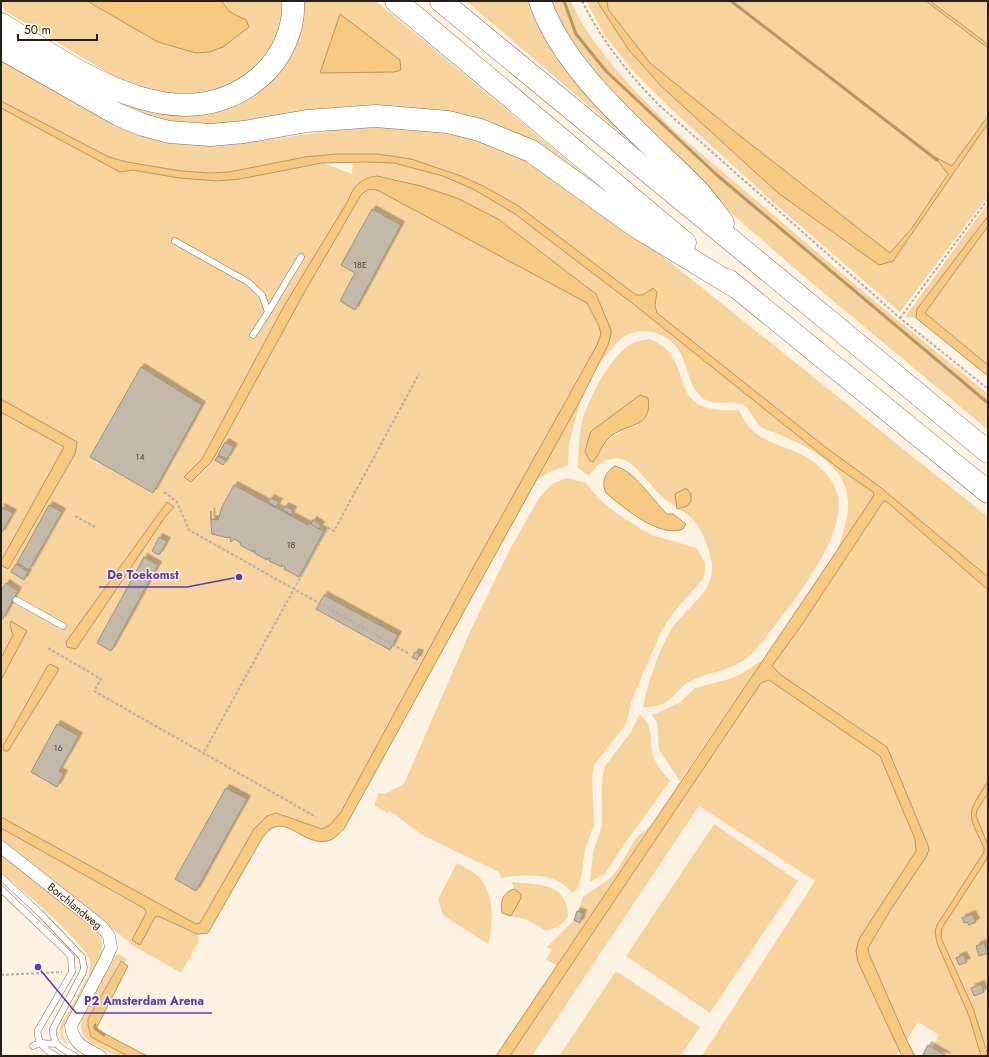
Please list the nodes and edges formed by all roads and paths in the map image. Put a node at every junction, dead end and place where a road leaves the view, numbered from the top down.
1 (293, 1) edge
2 (396, 1) edge
3 (441, 1) edge
4 (540, 1) edge
5 (582, 1) edge
6 (1, 24) edge
7 (1, 48) edge
8 (988, 199) edge
9 (175, 241) dead end
10 (301, 257) dead end
11 (754, 261) junction
12 (739, 289) junction
13 (268, 312) junction
14 (900, 318) junction
15 (253, 335) dead end
16 (419, 374) dead end
17 (988, 390) edge
18 (988, 452) edge
19 (164, 492) dead end
20 (988, 492) edge
21 (75, 516) dead end
22 (95, 527) dead end
23 (294, 589) junction
24 (16, 600) dead end
25 (63, 626) dead end
26 (48, 648) dead end
27 (408, 653) dead end
28 (204, 752) junction
29 (316, 817) dead end
30 (1, 847) edge
31 (1, 877) edge
32 (1, 889) edge
33 (72, 972) junction
34 (1, 975) edge
35 (40, 1043) junction
36 (56, 1044) junction
37 (33, 1046) dead end
38 (56, 1056) edge
39 (75, 1056) edge
40 (100, 1056) edge

1 - 6 highway
2 - 12 highway
3 - 11 highway
4 - 11 highway
5 - 14 path
7 - 12 highway
8 - 14 path
9 - 13 lane
10 - 13 lane
11 - 18 highway
12 - 20 highway
13 - 15 lane
14 - 17 path
16 - 23 path
19 - 23 path
21 - 22 path
23 - 27 path
23 - 28 path
24 - 25 lane
26 - 28 path
28 - 29 path
30 - 40 street, Borchlandweg
31 - 36 lane
32 - 33 lane
33 - 34 path
33 - 35 lane
35 - 36 lane
35 - 37 lane
35 - 38 lane
36 - 39 lane

